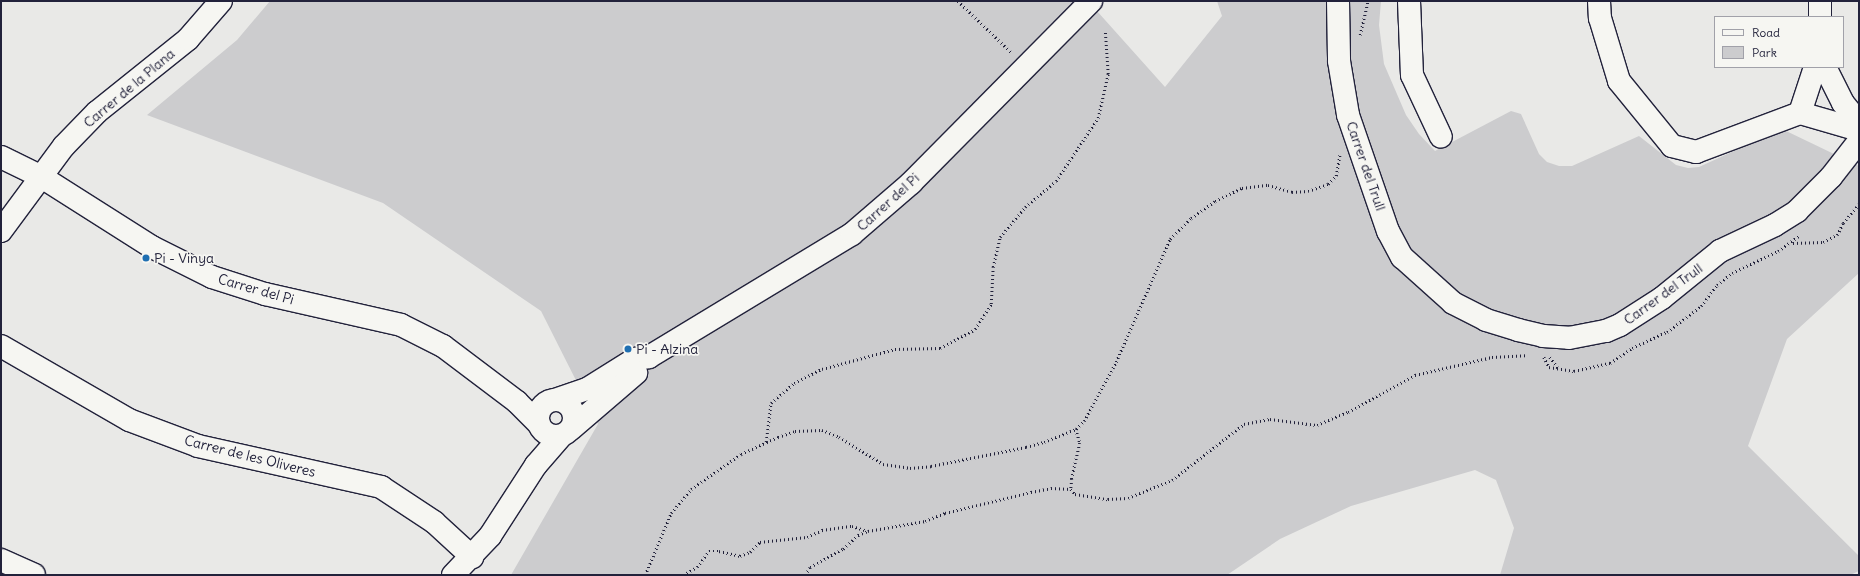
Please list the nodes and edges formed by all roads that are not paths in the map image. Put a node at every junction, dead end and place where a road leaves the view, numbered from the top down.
1 (220, 1) edge
2 (1091, 1) edge
3 (1338, 1) edge
4 (1409, 1) edge
5 (1599, 1) edge
6 (1820, 1) edge
7 (1820, 16) edge
8 (1815, 68) edge
9 (1825, 68) edge
10 (1800, 114) junction
11 (1859, 123) edge
12 (1859, 130) edge
13 (1442, 137) dead end
14 (1859, 141) edge
15 (1, 156) edge
16 (40, 176) junction
17 (1, 231) edge
18 (1, 346) edge
19 (649, 356) junction
20 (552, 401) junction
21 (517, 402) junction
22 (540, 426) junction
23 (566, 432) junction
24 (536, 465) junction
25 (472, 557) junction
26 (1, 560) edge
27 (34, 575) edge
28 (453, 575) edge

1 - 16 street, Carrer de la Plana
2 - 19 street, Carrer del Pi
3 - 14 street, Carrer del Trull
4 - 13 street
5 - 10 street
6 - 7 street
8 - 10 street
9 - 11 street
10 - 12 street
15 - 16 street, Carrer del Pi
16 - 17 street, Carrer de la Plana
16 - 21 street, Carrer del Pi
18 - 25 street, Carrer de les Oliveres
19 - 20 street, Carrer del Pi
19 - 23 street, Carrer del Pi
20 - 21 street, Carrer del Pi
20 - 22 street
20 - 23 street
21 - 22 street, Carrer del Pi
22 - 23 street
22 - 24 street
23 - 24 street, Carrer del Pi
24 - 25 street
25 - 28 street
26 - 27 street

